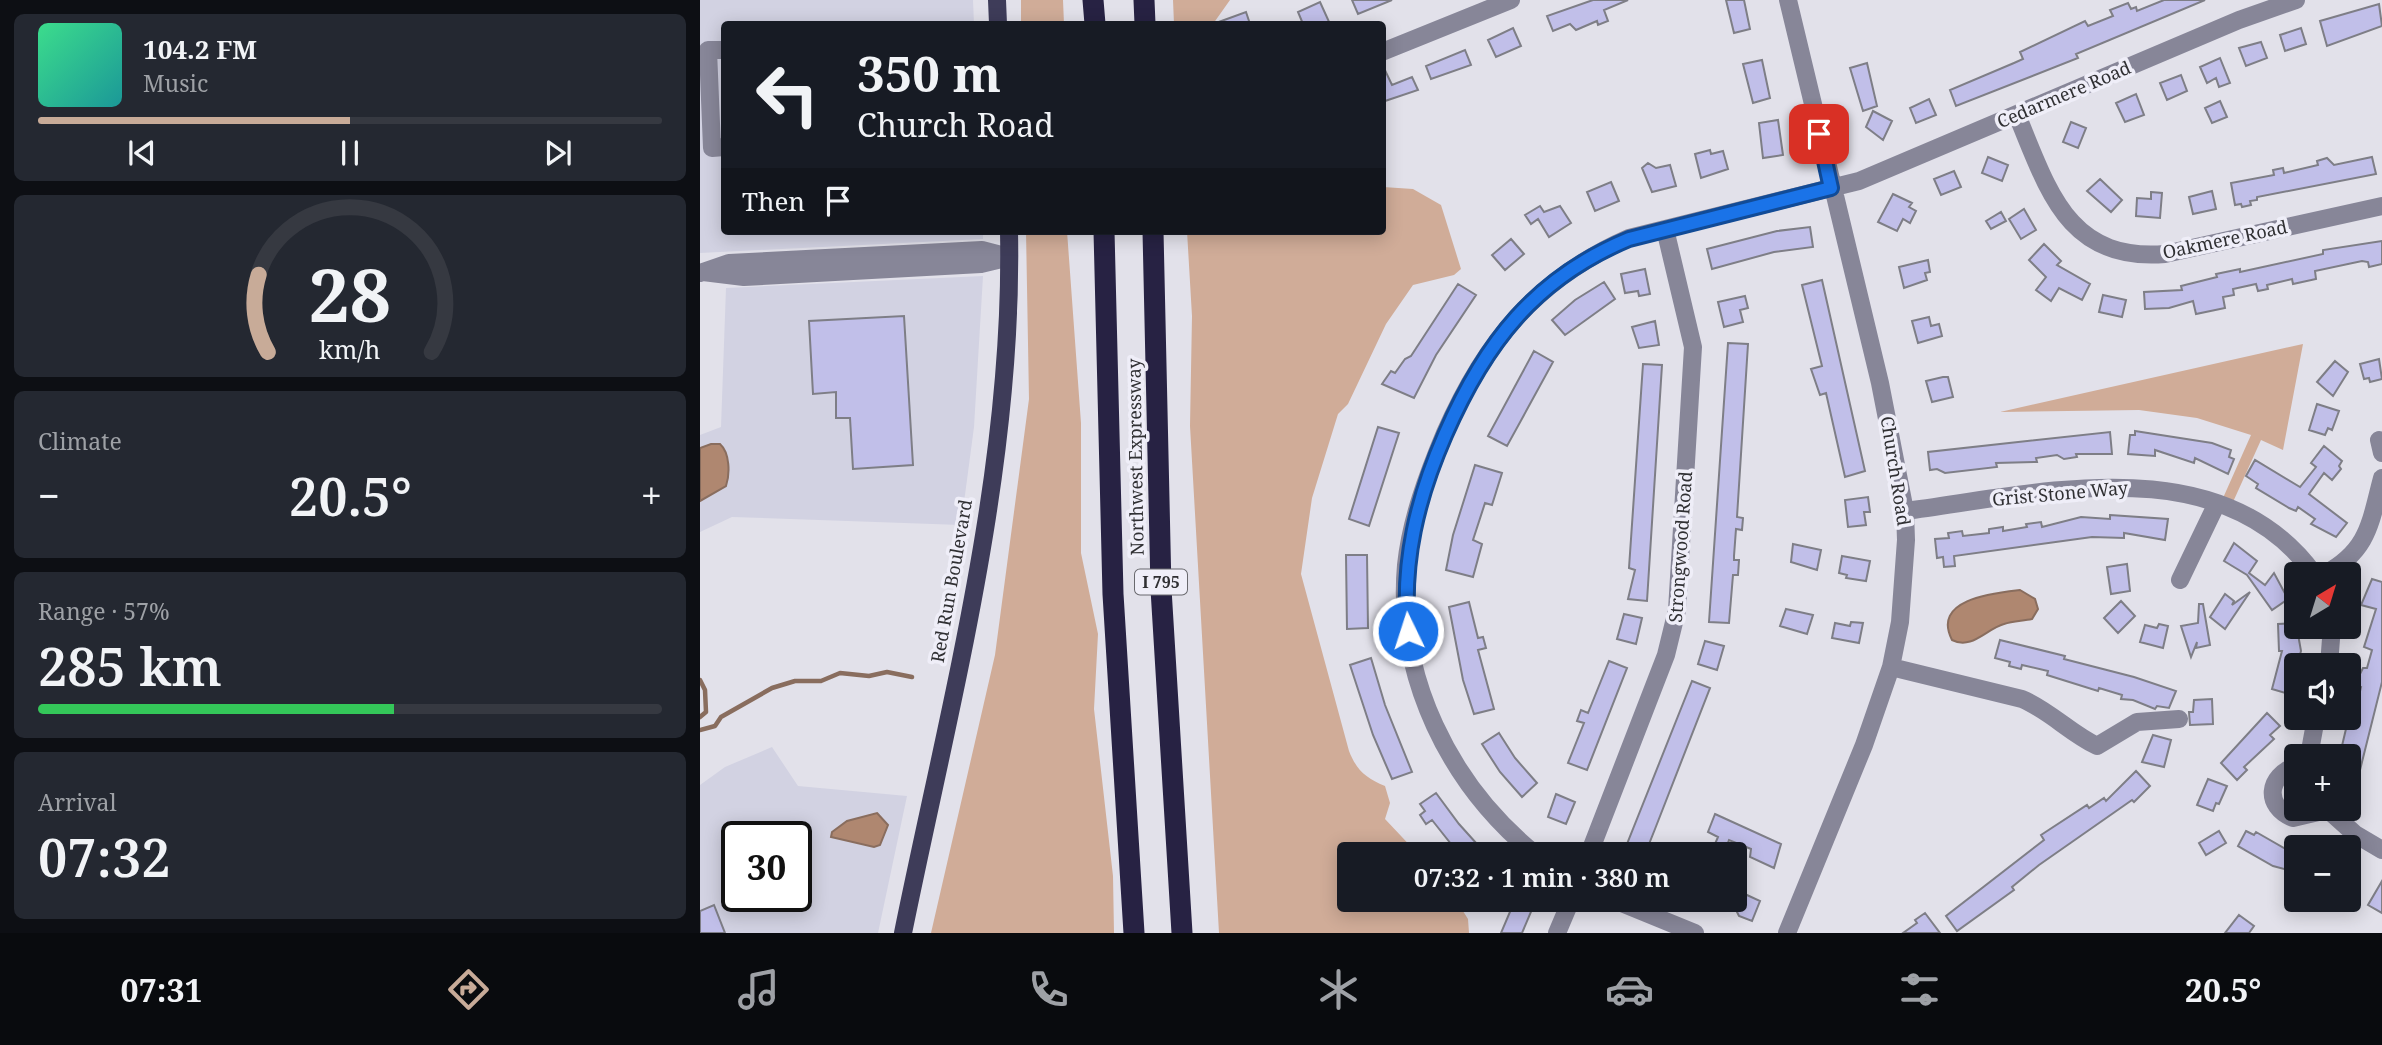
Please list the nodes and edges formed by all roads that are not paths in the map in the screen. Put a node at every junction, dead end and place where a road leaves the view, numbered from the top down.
1 (997, 0) edge
2 (1093, 0) edge
3 (1144, 0) edge
4 (1511, 0) edge
5 (1788, 0) edge
6 (2296, 0) edge
7 (998, 21) edge
8 (1095, 21) edge
9 (1145, 21) edge
10 (721, 50) edge
11 (1386, 50) edge
12 (2017, 115) junction
13 (721, 147) edge
14 (1831, 188) junction
15 (2382, 206) edge
16 (1665, 229) junction
17 (1009, 235) edge
18 (1104, 235) edge
19 (1153, 235) edge
20 (1009, 257) junction
21 (702, 273) edge
22 (2382, 478) edge
23 (2217, 503) junction
24 (1905, 511) junction
25 (2304, 562) edge
26 (2346, 562) edge
27 (2180, 580) dead end
28 (1891, 667) junction
29 (2179, 719) dead end
30 (2284, 772) edge
31 (2284, 813) edge
32 (2340, 821) edge
33 (1521, 842) edge
34 (1594, 842) edge
35 (2382, 850) edge
36 (1566, 912) edge
37 (1643, 912) edge
38 (903, 933) edge
39 (1134, 933) edge
40 (1182, 933) edge
41 (1557, 933) edge
42 (1695, 933) edge
43 (1787, 933) edge

1 - 7 main road
2 - 8 highway
3 - 9 highway
4 - 11 street
5 - 14 street, Church Road
6 - 12 street, Cedarmere Road
10 - 13 street
12 - 14 street, Cedarmere Road
12 - 15 street, Oakmere Road
14 - 16 street, Cedarmere Road
14 - 24 street, Church Road
16 - 33 street, Cedarmere Road
16 - 34 street, Strongwood Road
17 - 20 main road, Red Run Boulevard
18 - 39 highway, Northwest Expressway / I 795
19 - 40 highway, Northwest Expressway / I 795
20 - 21 street
20 - 38 main road, Red Run Boulevard
22 - 26 street
23 - 24 street, Grist Stone Way
23 - 25 street, Grist Stone Way
23 - 27 street
24 - 28 street, Church Road
28 - 29 street
28 - 43 street, Church Road
30 - 31 street
32 - 35 street
36 - 41 street
37 - 42 street

